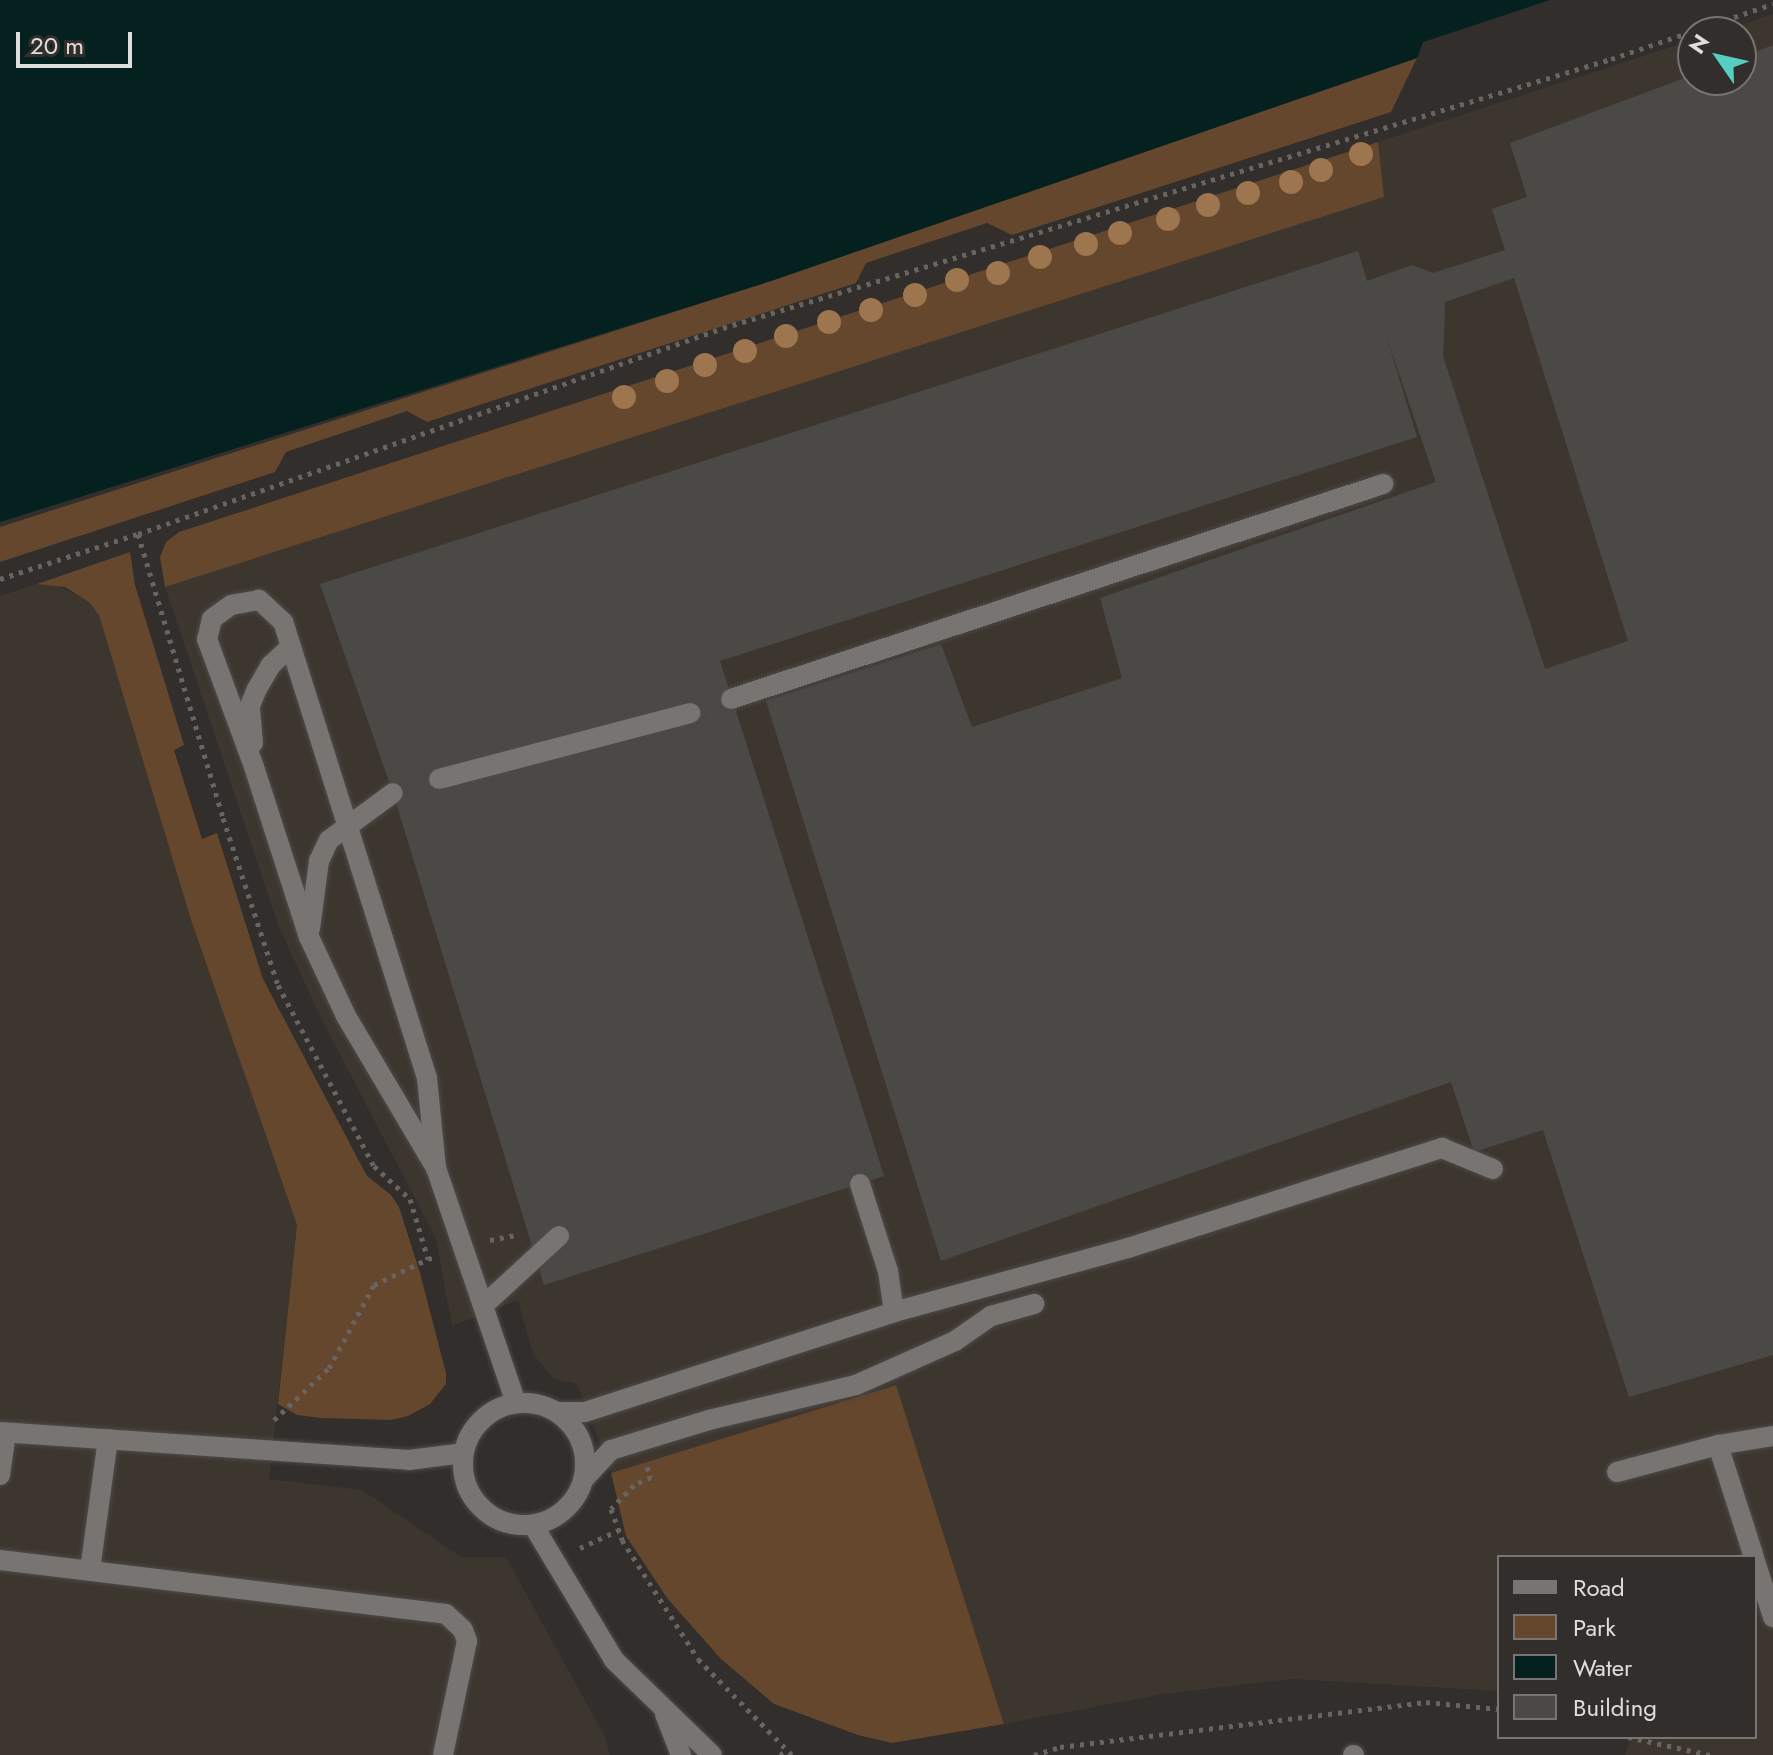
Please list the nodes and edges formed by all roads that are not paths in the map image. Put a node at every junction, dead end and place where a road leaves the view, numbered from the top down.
1 (1383, 484) dead end
2 (290, 647) junction
3 (731, 699) tunnel mouth
4 (691, 713) tunnel mouth
5 (254, 767) junction
6 (439, 779) tunnel mouth
7 (393, 793) tunnel mouth
8 (347, 824) junction
9 (309, 937) junction
10 (436, 1168) junction
11 (1493, 1169) dead end
12 (860, 1184) dead end
13 (559, 1236) dead end
14 (1034, 1304) dead end
15 (484, 1305) junction
16 (894, 1312) junction
17 (516, 1403) junction
18 (557, 1412) junction
19 (3, 1432) edge
20 (1773, 1436) edge
21 (108, 1439) junction
22 (1718, 1445) junction
23 (463, 1453) junction
24 (1617, 1472) dead end
25 (0, 1475) edge
26 (583, 1480) junction
27 (533, 1525) junction
28 (1753, 1555) edge
29 (0, 1560) edge
30 (1757, 1568) edge
31 (90, 1570) junction
32 (1773, 1617) edge
33 (663, 1708) junction
34 (443, 1755) edge
35 (681, 1755) edge
36 (712, 1755) edge

1 - 3 lane
2 - 5 lane
2 - 5 lane
2 - 8 lane
4 - 6 lane
5 - 9 lane
7 - 8 lane
8 - 9 lane
8 - 10 lane
9 - 10 lane
10 - 15 lane
11 - 16 lane
12 - 16 lane
13 - 15 lane
14 - 26 lane
15 - 17 lane
16 - 18 lane
17 - 18 lane
17 - 23 lane
18 - 26 lane
19 - 21 lane
19 - 25 lane
20 - 22 lane
21 - 23 lane
21 - 31 lane
22 - 24 lane
22 - 28 lane
23 - 27 lane
26 - 27 lane
27 - 33 lane
29 - 31 lane
30 - 32 lane
31 - 34 lane
33 - 35 lane
33 - 36 lane

